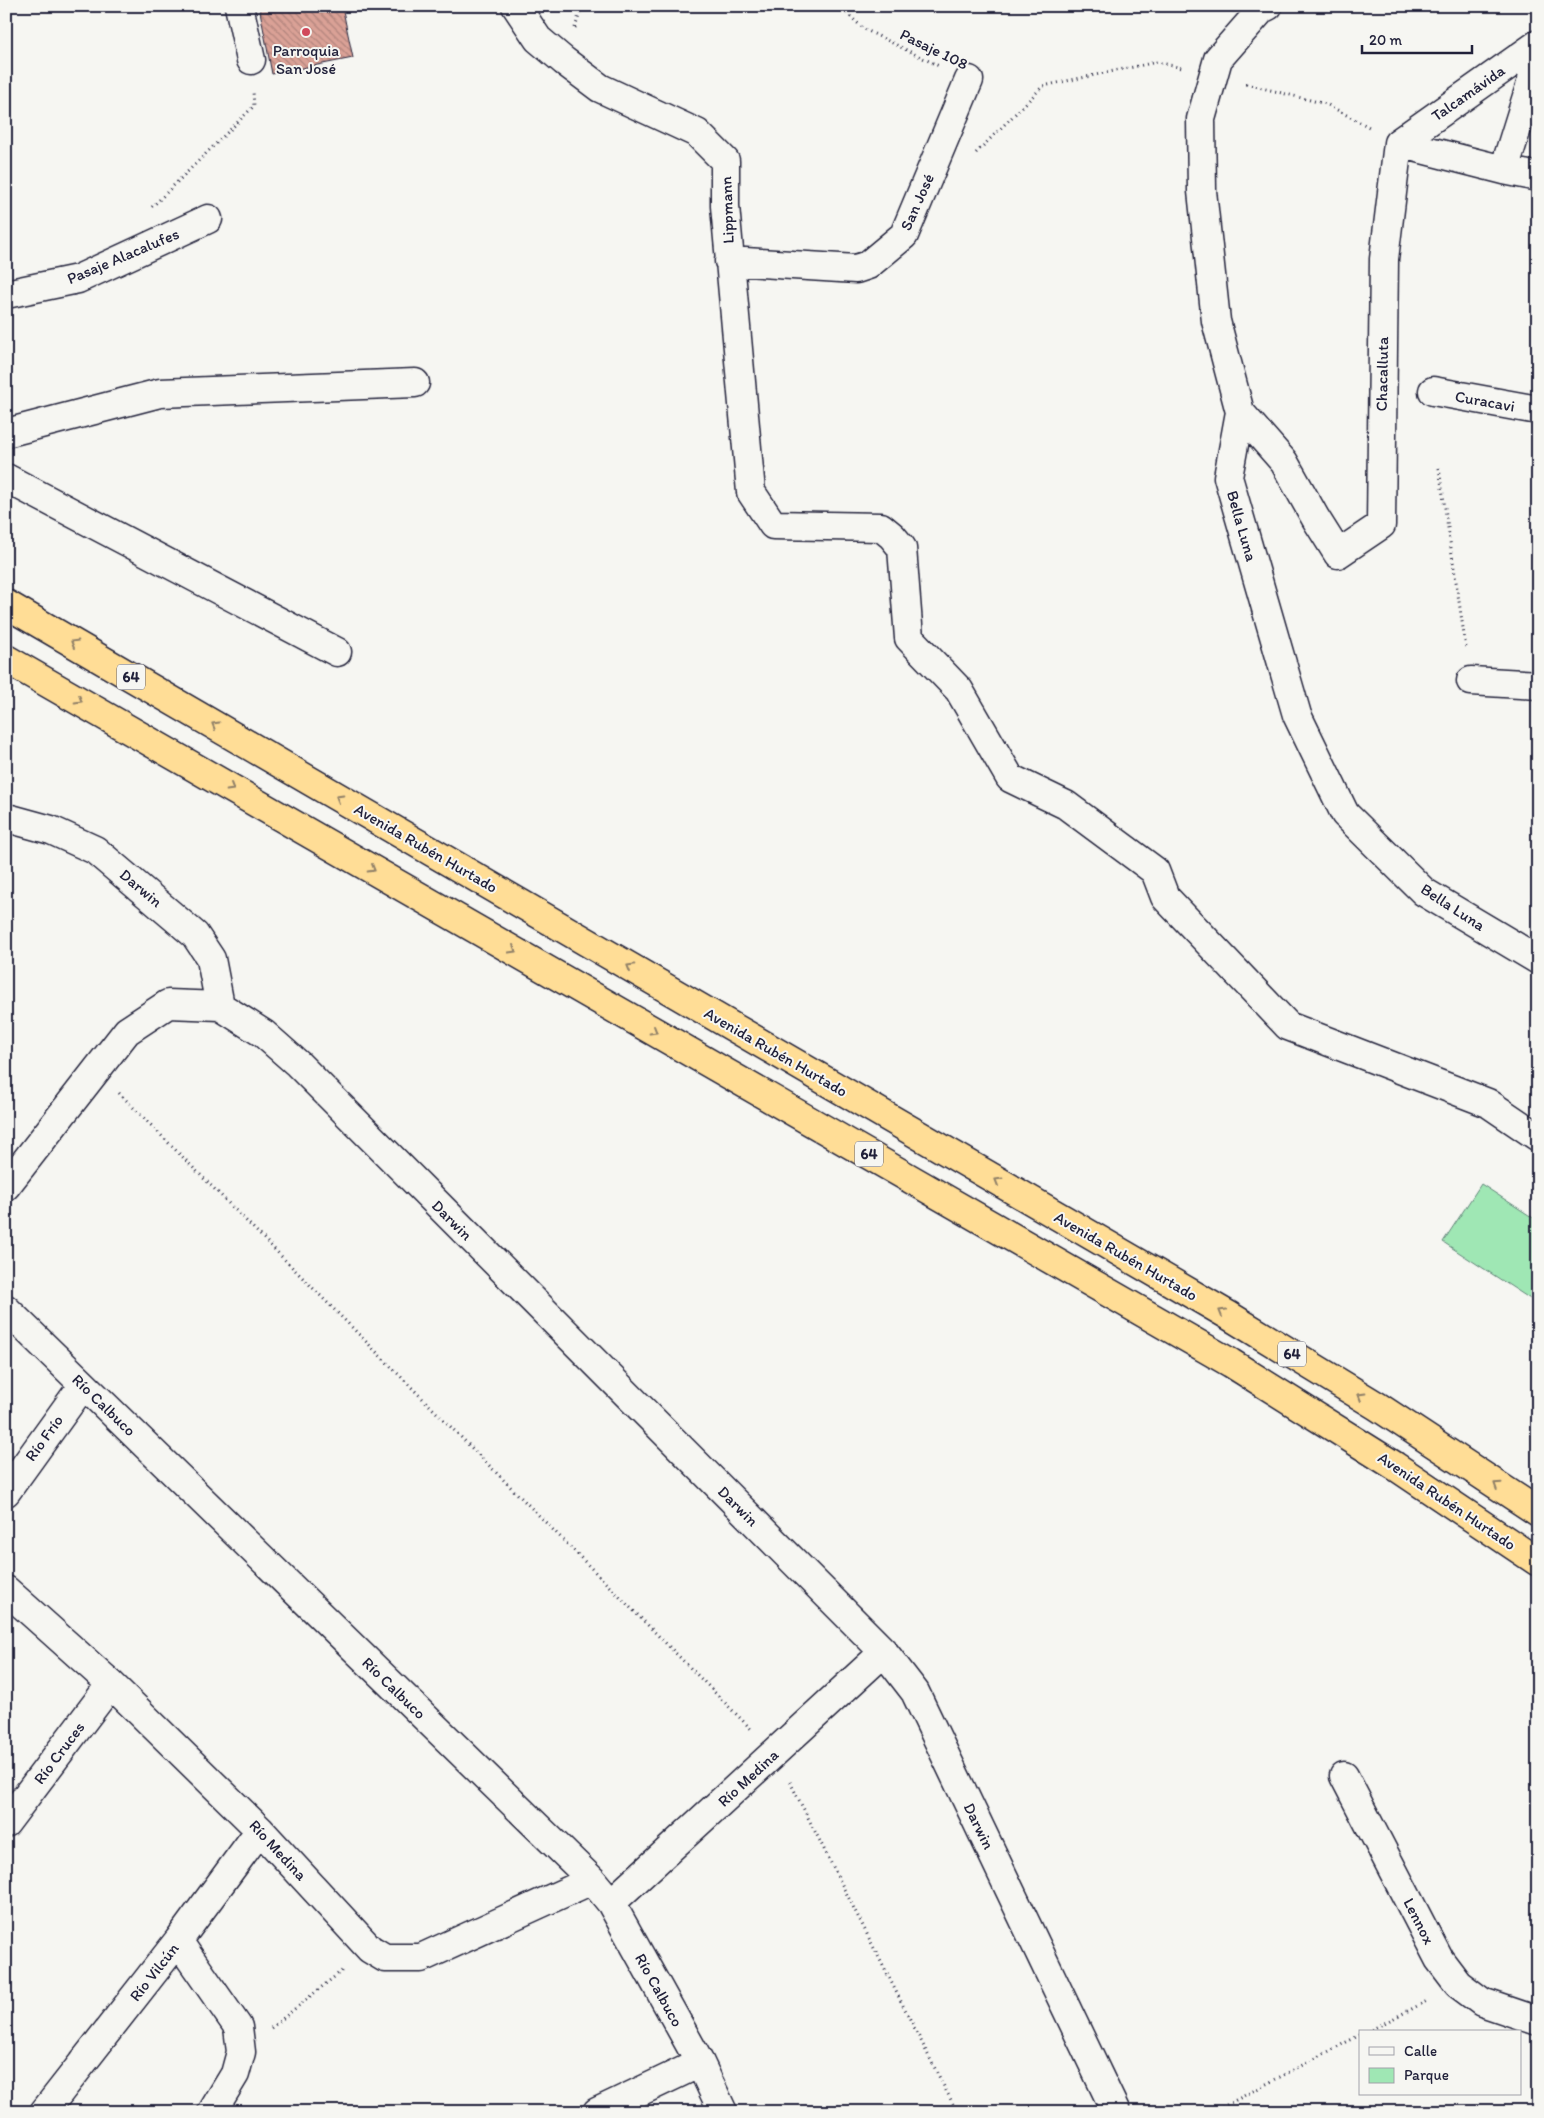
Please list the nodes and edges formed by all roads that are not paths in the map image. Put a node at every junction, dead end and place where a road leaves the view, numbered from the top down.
1 (239, 6) edge
2 (516, 6) edge
3 (1268, 6) edge
4 (1538, 44) edge
5 (251, 60) road end
6 (1538, 61) edge
7 (969, 80) road end
8 (1398, 143) junction
9 (1504, 170) junction
10 (1538, 177) edge
11 (208, 219) dead end
12 (730, 261) junction
13 (6, 294) edge
14 (415, 382) dead end
15 (1432, 391) dead end
16 (1538, 410) edge
17 (1240, 412) junction
18 (6, 433) edge
19 (6, 478) edge
20 (6, 604) edge
21 (337, 652) dead end
22 (6, 659) edge
23 (1471, 681) road end
24 (1538, 685) edge
25 (11, 819) dead end
26 (1538, 960) edge
27 (220, 1006) junction
28 (1538, 1137) edge
29 (6, 1186) edge
30 (6, 1309) edge
31 (83, 1384) junction
32 (6, 1492) edge
33 (1538, 1512) edge
34 (1538, 1562) edge
35 (6, 1590) edge
36 (884, 1652) junction
37 (111, 1684) junction
38 (1344, 1776) dead end
39 (6, 1823) edge
40 (260, 1830) junction
41 (592, 1880) junction
42 (611, 1903) junction
43 (178, 1941) junction
44 (1538, 2021) edge
45 (700, 2063) junction
46 (44, 2112) edge
47 (212, 2112) edge
48 (597, 2112) edge
49 (723, 2112) edge
50 (1116, 2112) edge

1 - 5 street
2 - 12 street, Lippmann
3 - 17 street, Bella Luna
4 - 8 street, Talcamávida
6 - 9 street, Talcamávida
7 - 12 street, San José
8 - 9 street
8 - 17 street, Chacalluta
9 - 10 street
11 - 13 street, Pasaje Alacalufes
12 - 28 street, Lippmann
14 - 18 street
15 - 16 street, Curacavi
17 - 26 street, Bella Luna
19 - 21 street
33 -> 20 highway, Avenida Rubén Hurtado / 64
22 -> 34 highway, Avenida Rubén Hurtado / 64
23 - 24 street
25 - 27 street, Darwin
27 - 29 street
27 - 36 street, Darwin
30 - 31 street, Río Calbuco
31 - 32 street, Río Frío
31 - 41 street, Río Calbuco
35 - 37 street, Río Medina
36 - 42 street, Río Medina
36 - 50 street, Darwin
37 - 39 street, Río Cruces
37 - 40 street, Río Medina
38 - 44 street, Lennox
40 - 41 street, Río Medina
40 - 43 street, Río Vilcún
41 - 42 street, Río Calbuco
42 - 45 street, Río Calbuco
43 - 46 street, Río Vilcún
43 - 47 street
45 - 48 street
45 - 49 street, Río Calbuco

